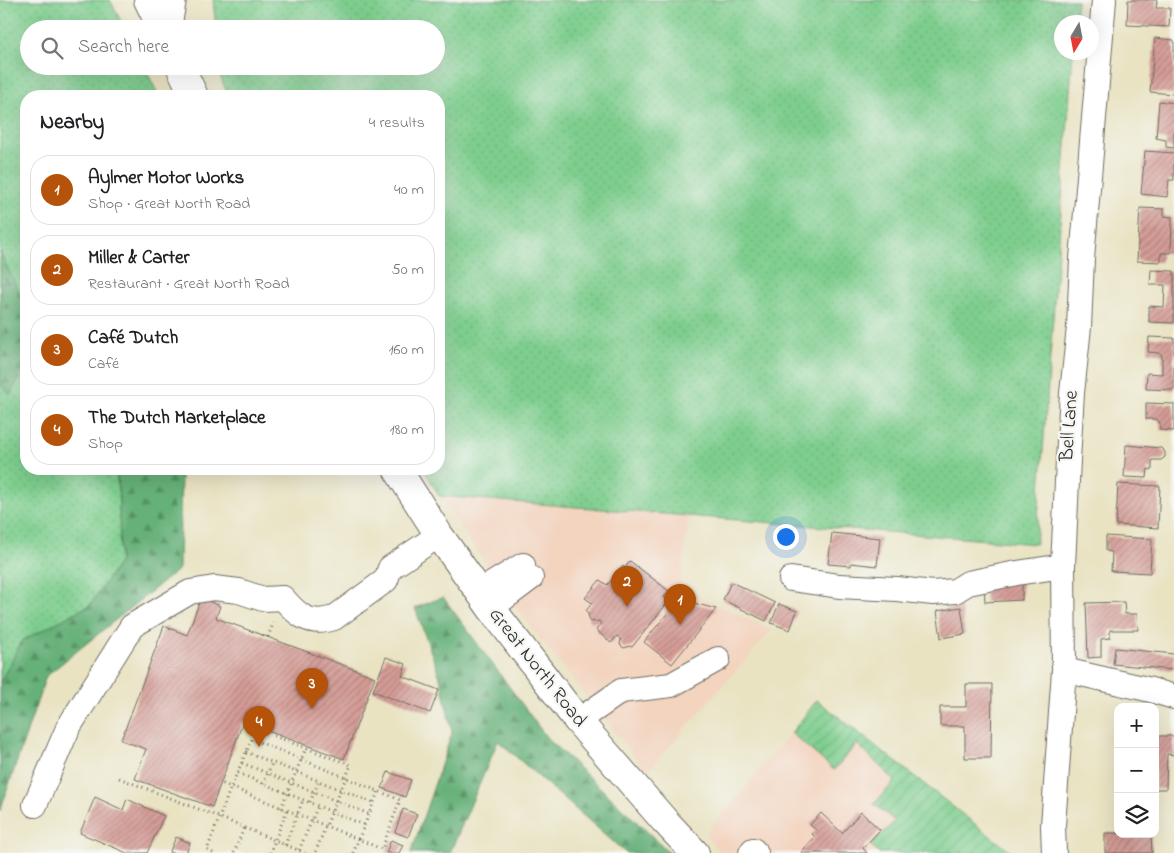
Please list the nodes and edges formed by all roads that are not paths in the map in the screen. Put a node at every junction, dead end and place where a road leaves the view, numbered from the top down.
1 (148, 0) edge
2 (174, 0) edge
3 (1104, 0) edge
4 (158, 20) edge
5 (171, 20) edge
6 (184, 75) edge
7 (191, 90) edge
8 (402, 475) edge
9 (439, 535) junction
10 (1063, 566) junction
11 (527, 571) dead end
12 (791, 579) dead end
13 (485, 600) junction
14 (718, 659) dead end
15 (1064, 670) junction
16 (1174, 697) edge
17 (578, 721) junction
18 (35, 806) dead end
19 (695, 853) edge
20 (750, 853) edge
21 (756, 853) edge
22 (1054, 853) edge

1 - 4 main road
2 - 5 street
3 - 10 street, Bell Lane
6 - 7 main road
8 - 9 main road, Great North Road
9 - 13 main road, Great North Road
9 - 18 street
10 - 12 street
10 - 15 street, Bell Lane
11 - 13 street
13 - 17 main road, Great North Road
14 - 17 street
15 - 16 street
15 - 22 street, Bell Lane
17 - 19 main road, Great North Road
20 - 21 street

